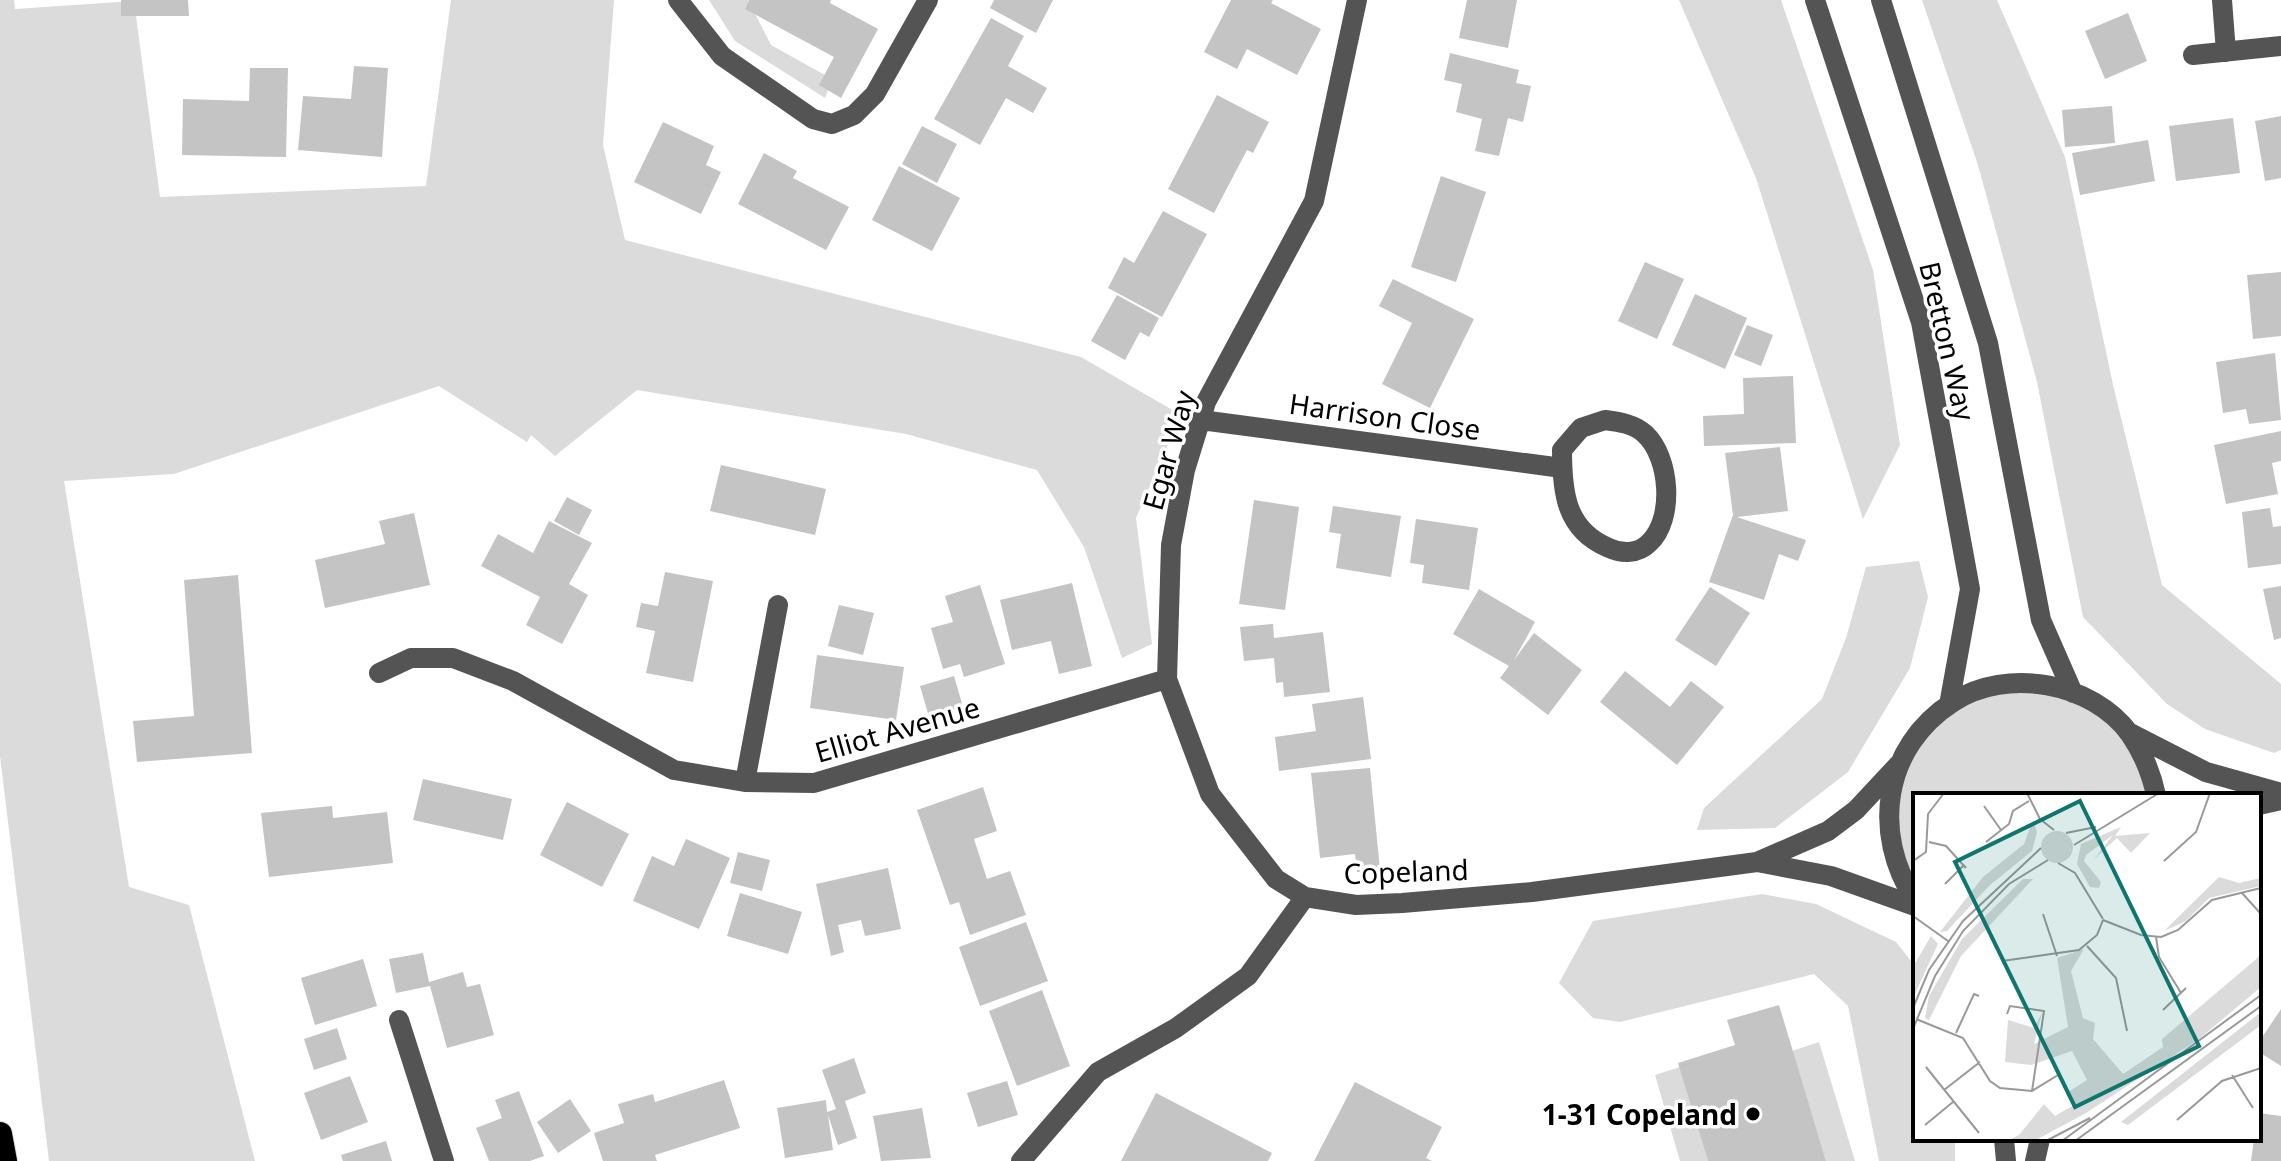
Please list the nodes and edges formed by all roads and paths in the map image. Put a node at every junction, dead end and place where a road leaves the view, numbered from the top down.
1 (678, 0) edge
2 (928, 0) edge
3 (1357, 0) edge
4 (1815, 0) edge
5 (1881, 0) edge
6 (2222, 0) edge
7 (2281, 46) edge
8 (2226, 52) junction
9 (2193, 55) dead end
10 (1201, 420) junction
11 (1562, 468) junction
12 (778, 605) dead end
13 (379, 673) dead end
14 (1167, 679) junction
15 (2073, 693) junction
16 (1949, 705) junction
17 (2128, 732) junction
18 (1899, 764) junction
19 (745, 782) junction
20 (2156, 793) edge
21 (2281, 793) edge
22 (2281, 800) edge
23 (2261, 805) edge
24 (1757, 862) junction
25 (1305, 897) junction
26 (1913, 897) edge
27 (1913, 905) edge
28 (399, 1020) dead end
29 (0, 1134) edge
30 (2004, 1141) edge
31 (2040, 1141) edge
32 (5, 1161) edge
33 (444, 1161) edge
34 (1021, 1161) edge
35 (2006, 1161) edge
36 (2035, 1161) edge

1 - 2 street
3 - 10 street, Egar Way
4 - 16 street, Bretton Way
5 - 15 street, Bretton Way
6 - 8 street
7 - 8 street
8 - 9 street
10 - 11 street, Harrison Close
10 - 14 street, Egar Way
11 - 11 street
12 - 19 street
13 - 19 street, Elliot Avenue
14 - 19 street, Elliot Avenue
14 - 25 street, Egar Way
15 - 16 street
15 - 17 street
16 - 18 street
17 - 20 street
17 - 21 street
18 - 24 street, Copeland
18 - 26 street
22 - 23 street
24 - 25 street, Copeland
24 - 27 street, Copeland
25 - 34 street, Copeland
28 - 33 street
29 - 32 highway
30 - 35 street
31 - 36 street

